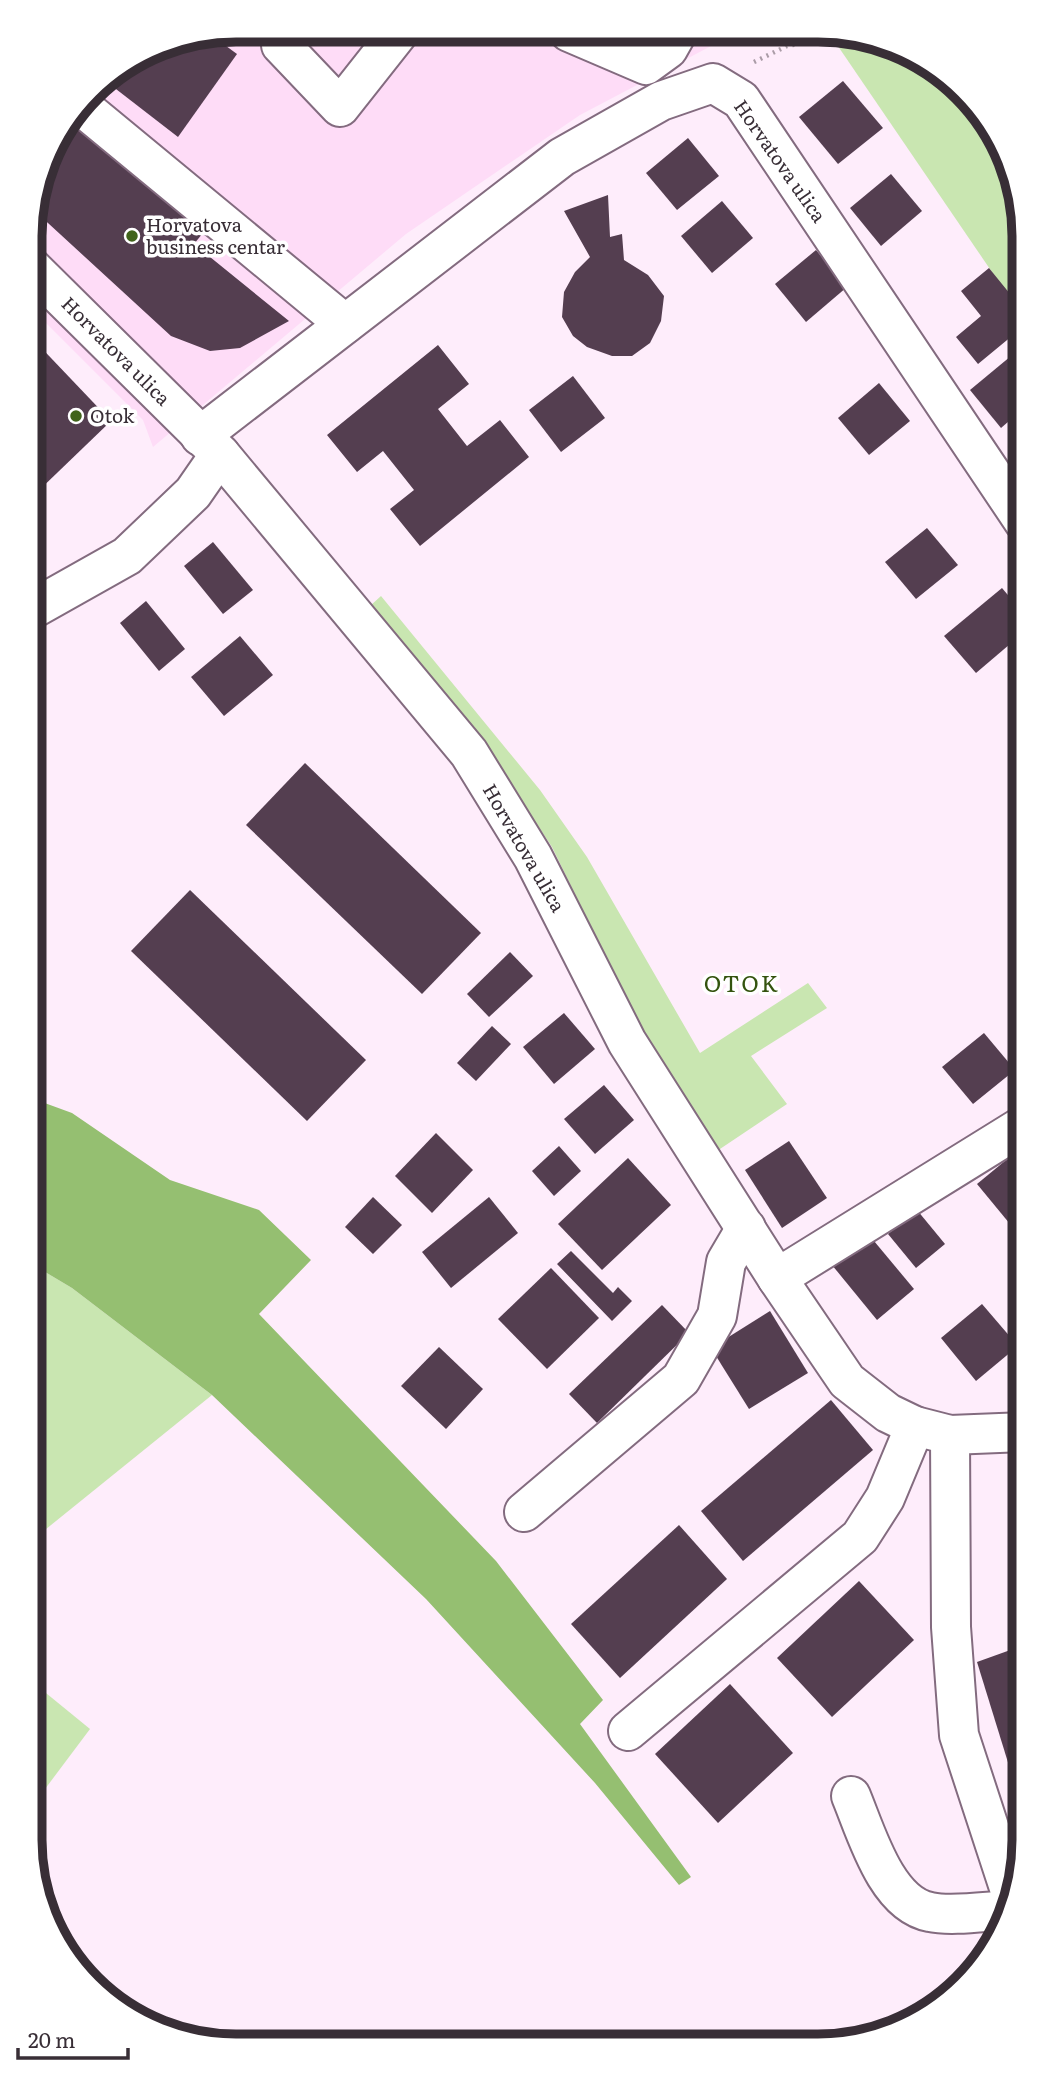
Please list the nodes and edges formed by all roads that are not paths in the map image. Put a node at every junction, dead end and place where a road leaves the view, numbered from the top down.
1 (283, 42) edge
2 (391, 42) edge
3 (592, 42) edge
4 (672, 42) edge
5 (87, 111) edge
6 (42, 278) edge
7 (345, 324) junction
8 (210, 445) junction
9 (1012, 504) edge
10 (42, 604) edge
11 (1012, 1132) edge
12 (746, 1228) junction
13 (777, 1278) junction
14 (932, 1430) junction
15 (1012, 1432) edge
16 (524, 1512) dead end
17 (628, 1731) dead end
18 (851, 1797) dead end
19 (1007, 1881) edge
20 (998, 1910) edge

1 - 2 street
3 - 4 street
5 - 7 street
6 - 8 street, Horvatova ulica
7 - 8 street, Horvatova ulica
7 - 9 street, Horvatova ulica
8 - 10 street, Horvatova ulica
8 - 12 street, Horvatova ulica
11 - 13 street
12 - 13 street, Horvatova ulica
12 - 16 street
13 - 14 street, Horvatova ulica
14 - 15 street, Horvatova ulica
14 - 17 street
14 - 19 street
18 - 20 street

